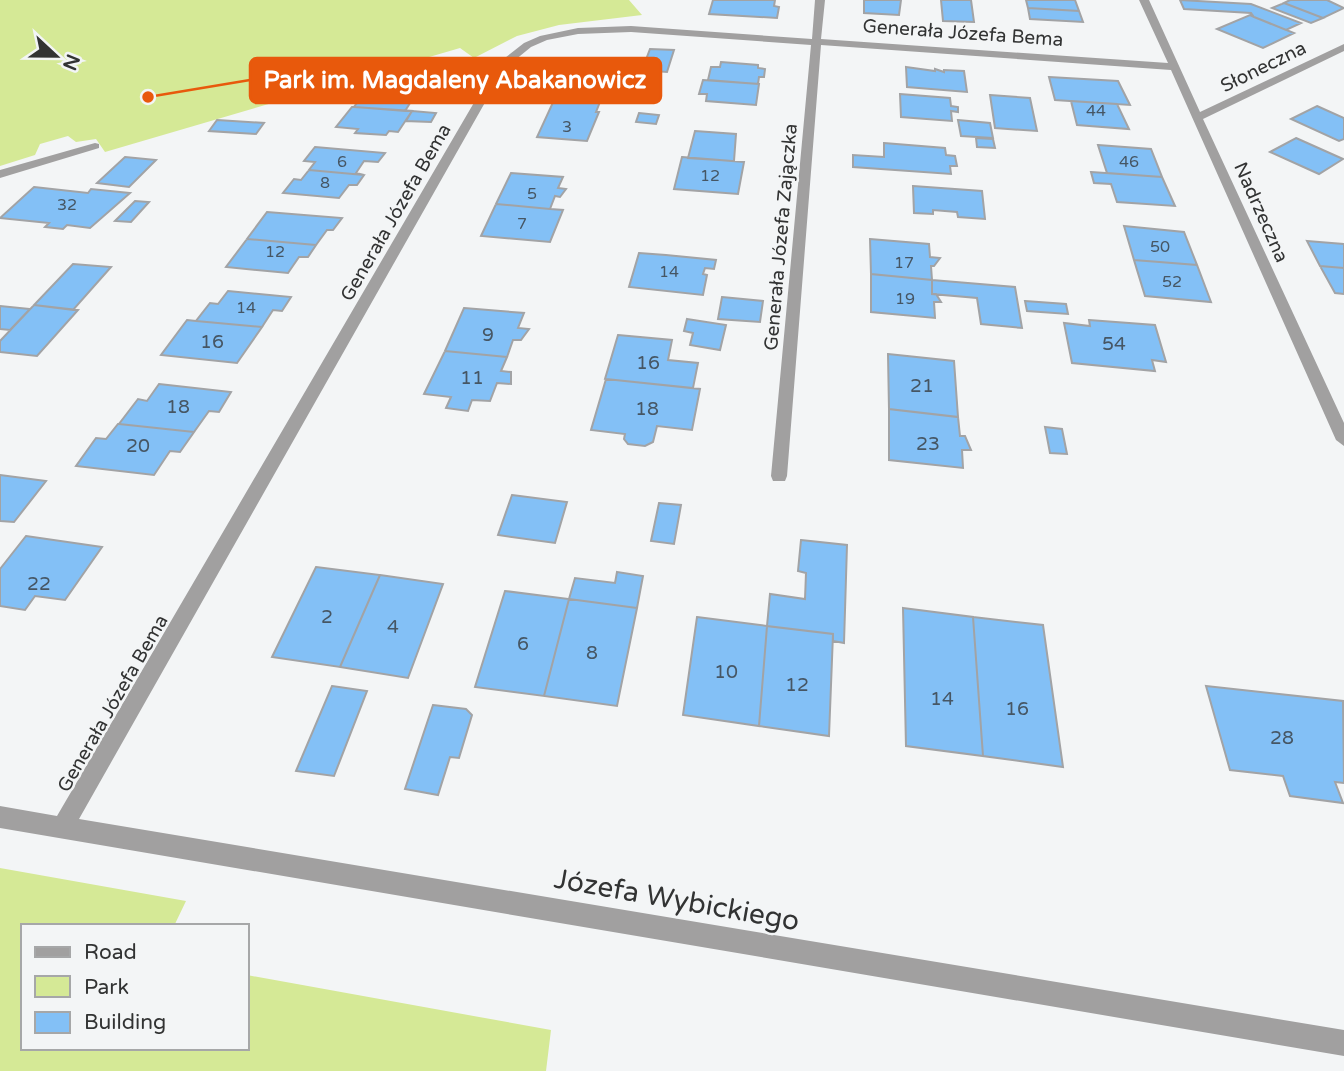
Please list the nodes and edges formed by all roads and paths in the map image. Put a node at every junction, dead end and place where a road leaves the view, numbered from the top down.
1 (820, 0) edge
2 (1144, 0) edge
3 (816, 41) junction
4 (1344, 47) edge
5 (1175, 67) junction
6 (1198, 117) junction
7 (95, 146) dead end
8 (0, 174) edge
9 (1344, 440) edge
10 (779, 477) dead end
11 (0, 817) edge
12 (64, 825) junction
13 (1344, 1043) edge

1 - 3 street, Generała Józefa Zajączka
2 - 5 street, Nadrzeczna
3 - 5 street, Generała Józefa Bema
3 - 10 street, Generała Józefa Zajączka
3 - 12 street, Generała Józefa Bema
4 - 6 street, Słoneczna
5 - 6 street, Nadrzeczna
6 - 9 street, Nadrzeczna
7 - 8 street
11 - 12 street, Józefa Wybickiego
12 - 13 street, Józefa Wybickiego

